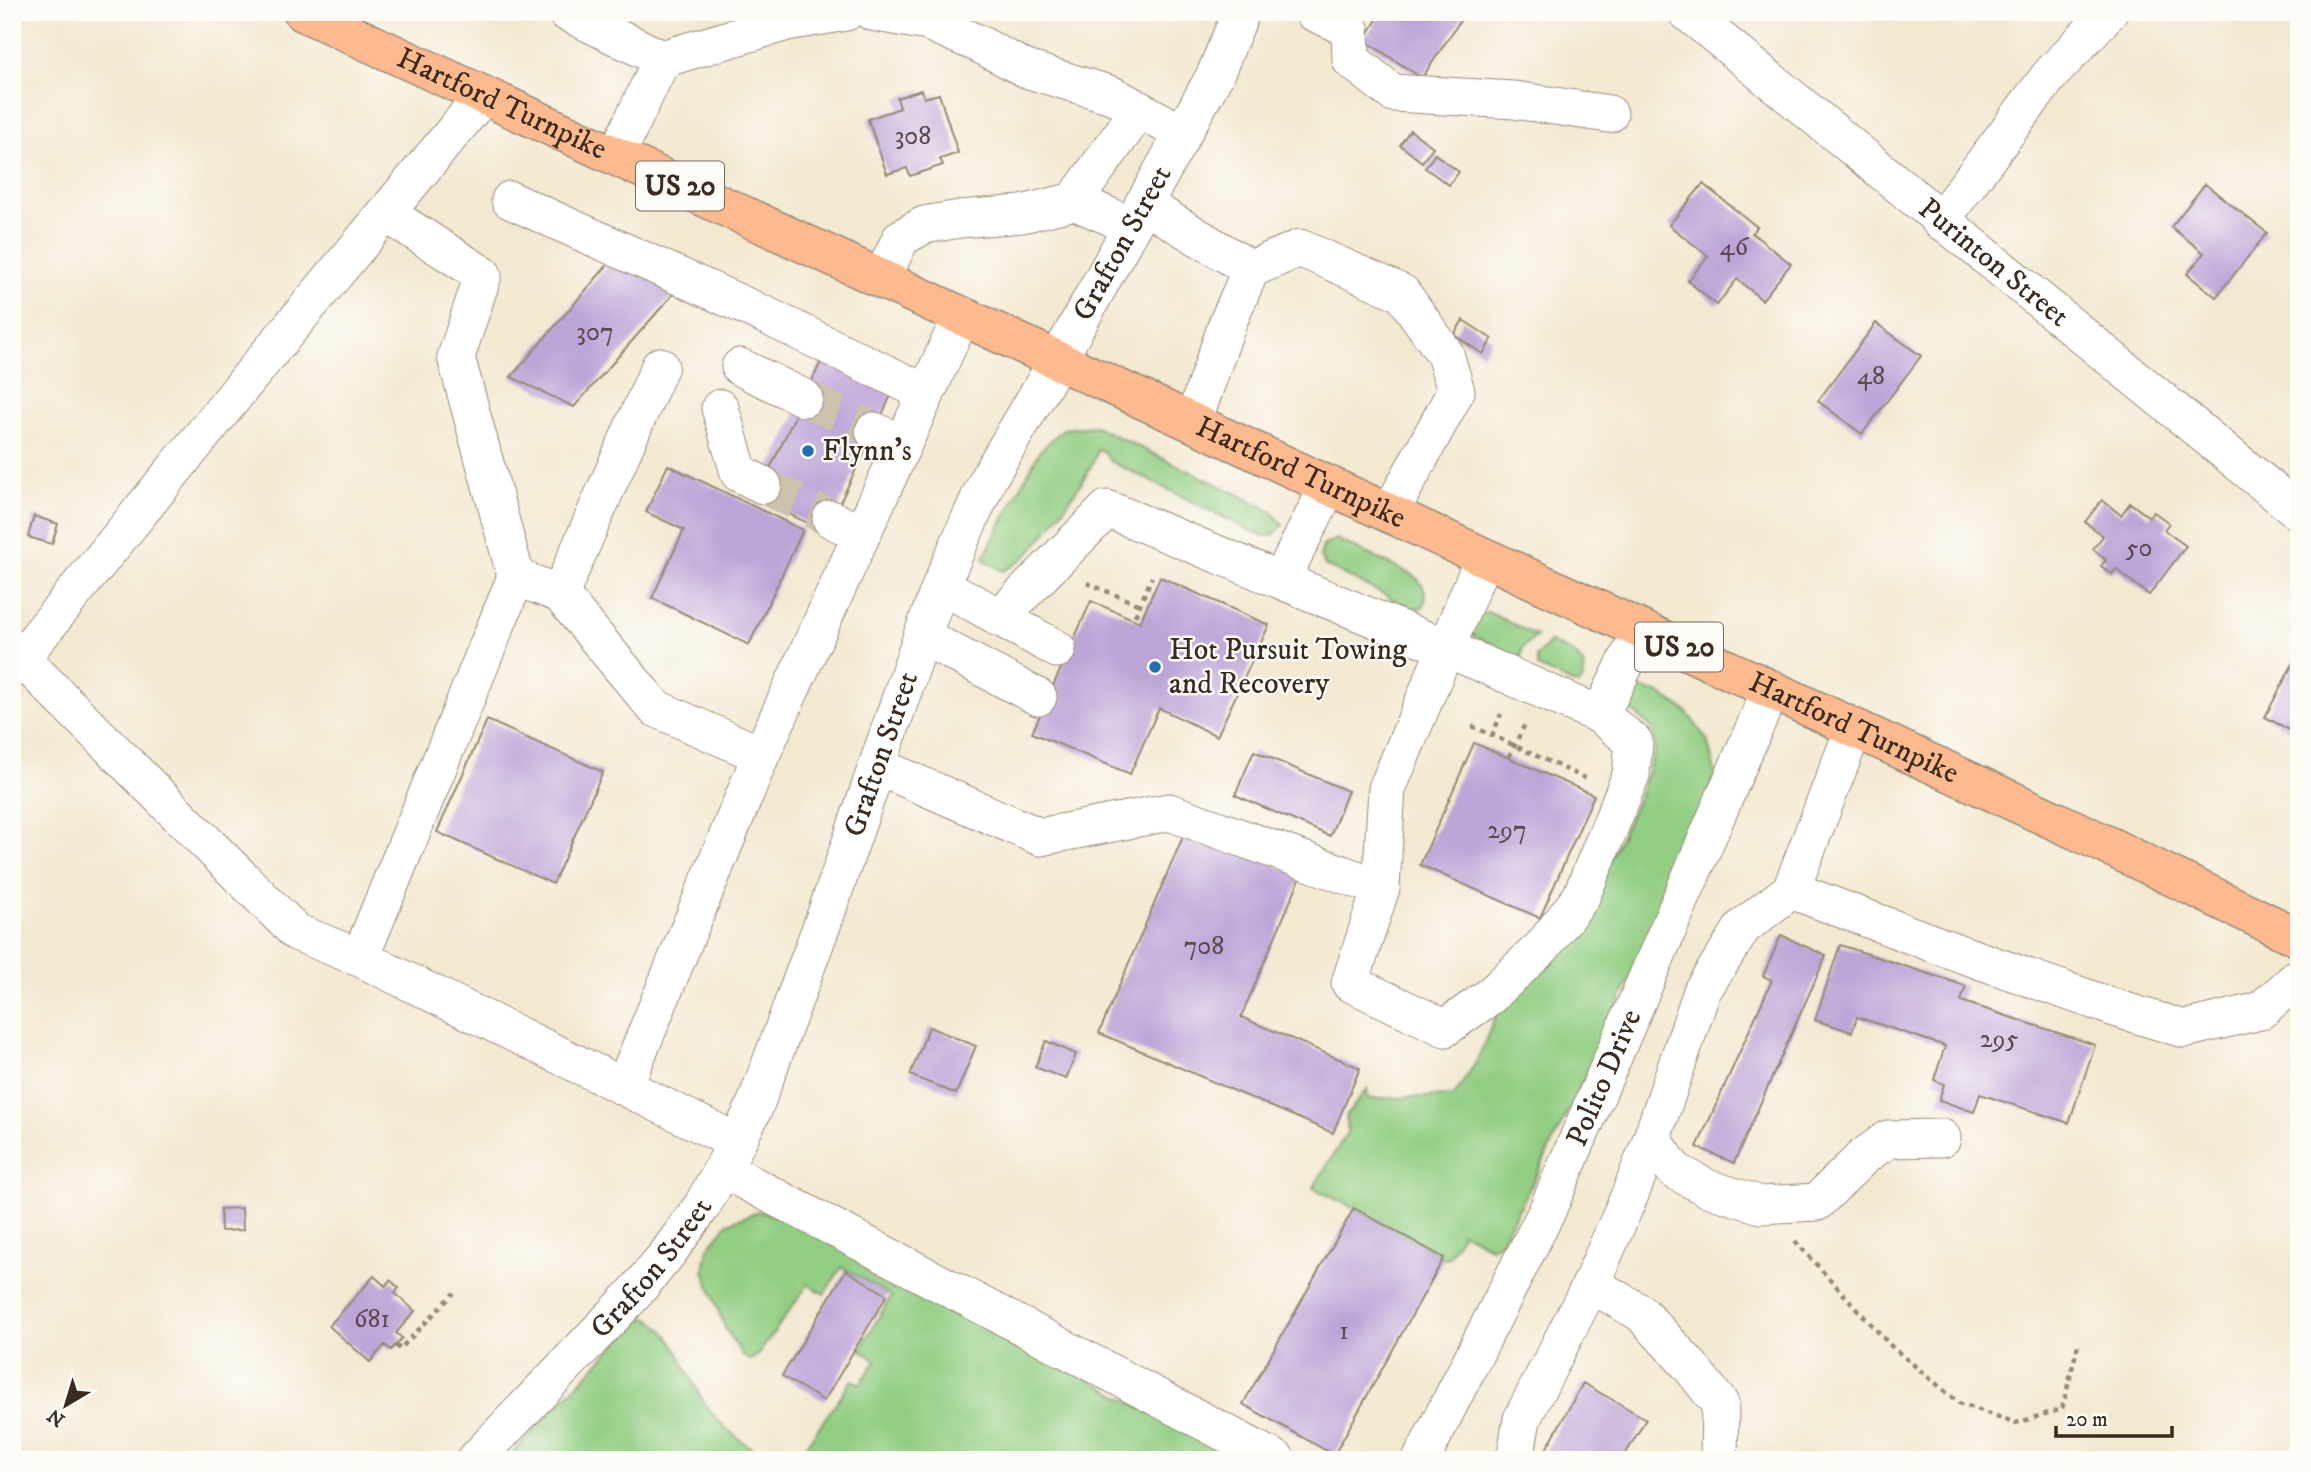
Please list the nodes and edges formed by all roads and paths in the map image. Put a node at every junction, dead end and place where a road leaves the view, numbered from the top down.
1 (303, 12) edge
2 (566, 12) edge
3 (846, 12) edge
4 (872, 12) edge
5 (1241, 12) edge
6 (1313, 12) edge
7 (1687, 12) edge
8 (2109, 12) edge
9 (333, 22) edge
10 (662, 59) junction
11 (484, 95) junction
12 (1139, 110) junction
13 (1609, 114) dead end
14 (1182, 133) junction
15 (616, 156) junction
16 (510, 200) dead end
17 (1074, 201) junction
18 (387, 214) junction
19 (1137, 215) junction
20 (1940, 221) junction
21 (1251, 269) junction
22 (882, 278) junction
23 (962, 315) junction
24 (1058, 359) junction
25 (660, 366) dead end
26 (740, 367) dead end
27 (926, 393) junction
28 (804, 398) tunnel mouth
29 (720, 408) dead end
30 (1193, 422) junction
31 (764, 485) tunnel mouth
32 (1329, 485) junction
33 (2299, 512) edge
34 (1390, 513) junction
35 (1484, 558) junction
36 (516, 577) junction
37 (1152, 577) dead end
38 (1082, 580) dead end
39 (1281, 580) junction
40 (941, 585) junction
41 (560, 594) junction
42 (1140, 605) junction
43 (1135, 616) dead end
44 (999, 618) junction
45 (1642, 631) junction
46 (922, 636) junction
47 (1446, 648) junction
48 (1057, 649) dead end
49 (16, 658) edge
50 (1770, 689) junction
51 (1038, 697) dead end
52 (1600, 715) junction
53 (1472, 726) dead end
54 (1854, 728) junction
55 (1515, 746) junction
56 (761, 755) junction
57 (1509, 757) dead end
58 (877, 766) junction
59 (1593, 782) dead end
60 (1381, 888) junction
61 (1791, 890) junction
62 (2299, 937) edge
63 (360, 958) junction
64 (2299, 977) edge
65 (624, 1087) junction
66 (1652, 1138) junction
67 (1942, 1138) dead end
68 (730, 1156) junction
69 (1761, 1205) junction
70 (1591, 1284) junction
71 (453, 1293) dead end
72 (396, 1345) dead end
73 (2078, 1345) dead end
74 (475, 1460) edge
75 (1277, 1460) edge
76 (1421, 1460) edge
77 (1515, 1460) edge
78 (1719, 1460) edge

1 - 9 main road, Hartford Turnpike / US 20
2 - 10 street
3 - 10 street
4 - 12 street
5 - 14 street, Grafton Street
6 - 13 street
7 - 20 street, Purinton Street
8 - 20 street
9 - 11 main road, Hartford Turnpike / US 20
10 - 15 street
11 - 15 main road, Hartford Turnpike / US 20
11 - 18 street
12 - 14 street
12 - 17 street
14 - 19 street, Grafton Street
15 - 22 main road, Hartford Turnpike / US 20
16 - 27 street
17 - 19 street
17 - 22 street
18 - 36 street
18 - 49 street
19 - 21 street
19 - 24 street, Grafton Street
20 - 33 street, Purinton Street
21 - 30 street
21 - 34 street
22 - 23 main road, Hartford Turnpike / US 20
23 - 24 main road, Hartford Turnpike / US 20
23 - 27 street
24 - 30 main road, Hartford Turnpike / US 20
24 - 40 street, Grafton Street
25 - 41 street
26 - 28 street
27 - 56 street
29 - 31 street
30 - 32 main road, Hartford Turnpike / US 20
32 - 34 main road, Hartford Turnpike / US 20
32 - 39 street
34 - 35 main road, Hartford Turnpike / US 20
35 - 45 main road, Hartford Turnpike / US 20
35 - 47 street
36 - 41 street
36 - 63 street
37 - 42 path
38 - 42 path
39 - 44 street
39 - 47 street
40 - 44 street
40 - 46 street, Grafton Street
41 - 56 street
42 - 43 path
44 - 48 street
45 - 50 main road, Hartford Turnpike / US 20
45 - 52 street
46 - 51 street
46 - 58 street, Grafton Street
47 - 52 street
47 - 60 street
49 - 63 street
50 - 54 main road, Hartford Turnpike / US 20
50 - 76 street, Polito Drive
52 - 60 street
53 - 55 path
54 - 61 street
54 - 62 main road, Hartford Turnpike / US 20
55 - 57 path
55 - 59 path
56 - 65 street
58 - 60 street
58 - 68 street, Grafton Street
61 - 64 street
61 - 66 street
63 - 65 street
65 - 68 street
66 - 69 street
66 - 70 street
67 - 69 street
68 - 74 street, Grafton Street
68 - 75 street
69 - 73 path
70 - 77 street
70 - 78 street
71 - 72 path

